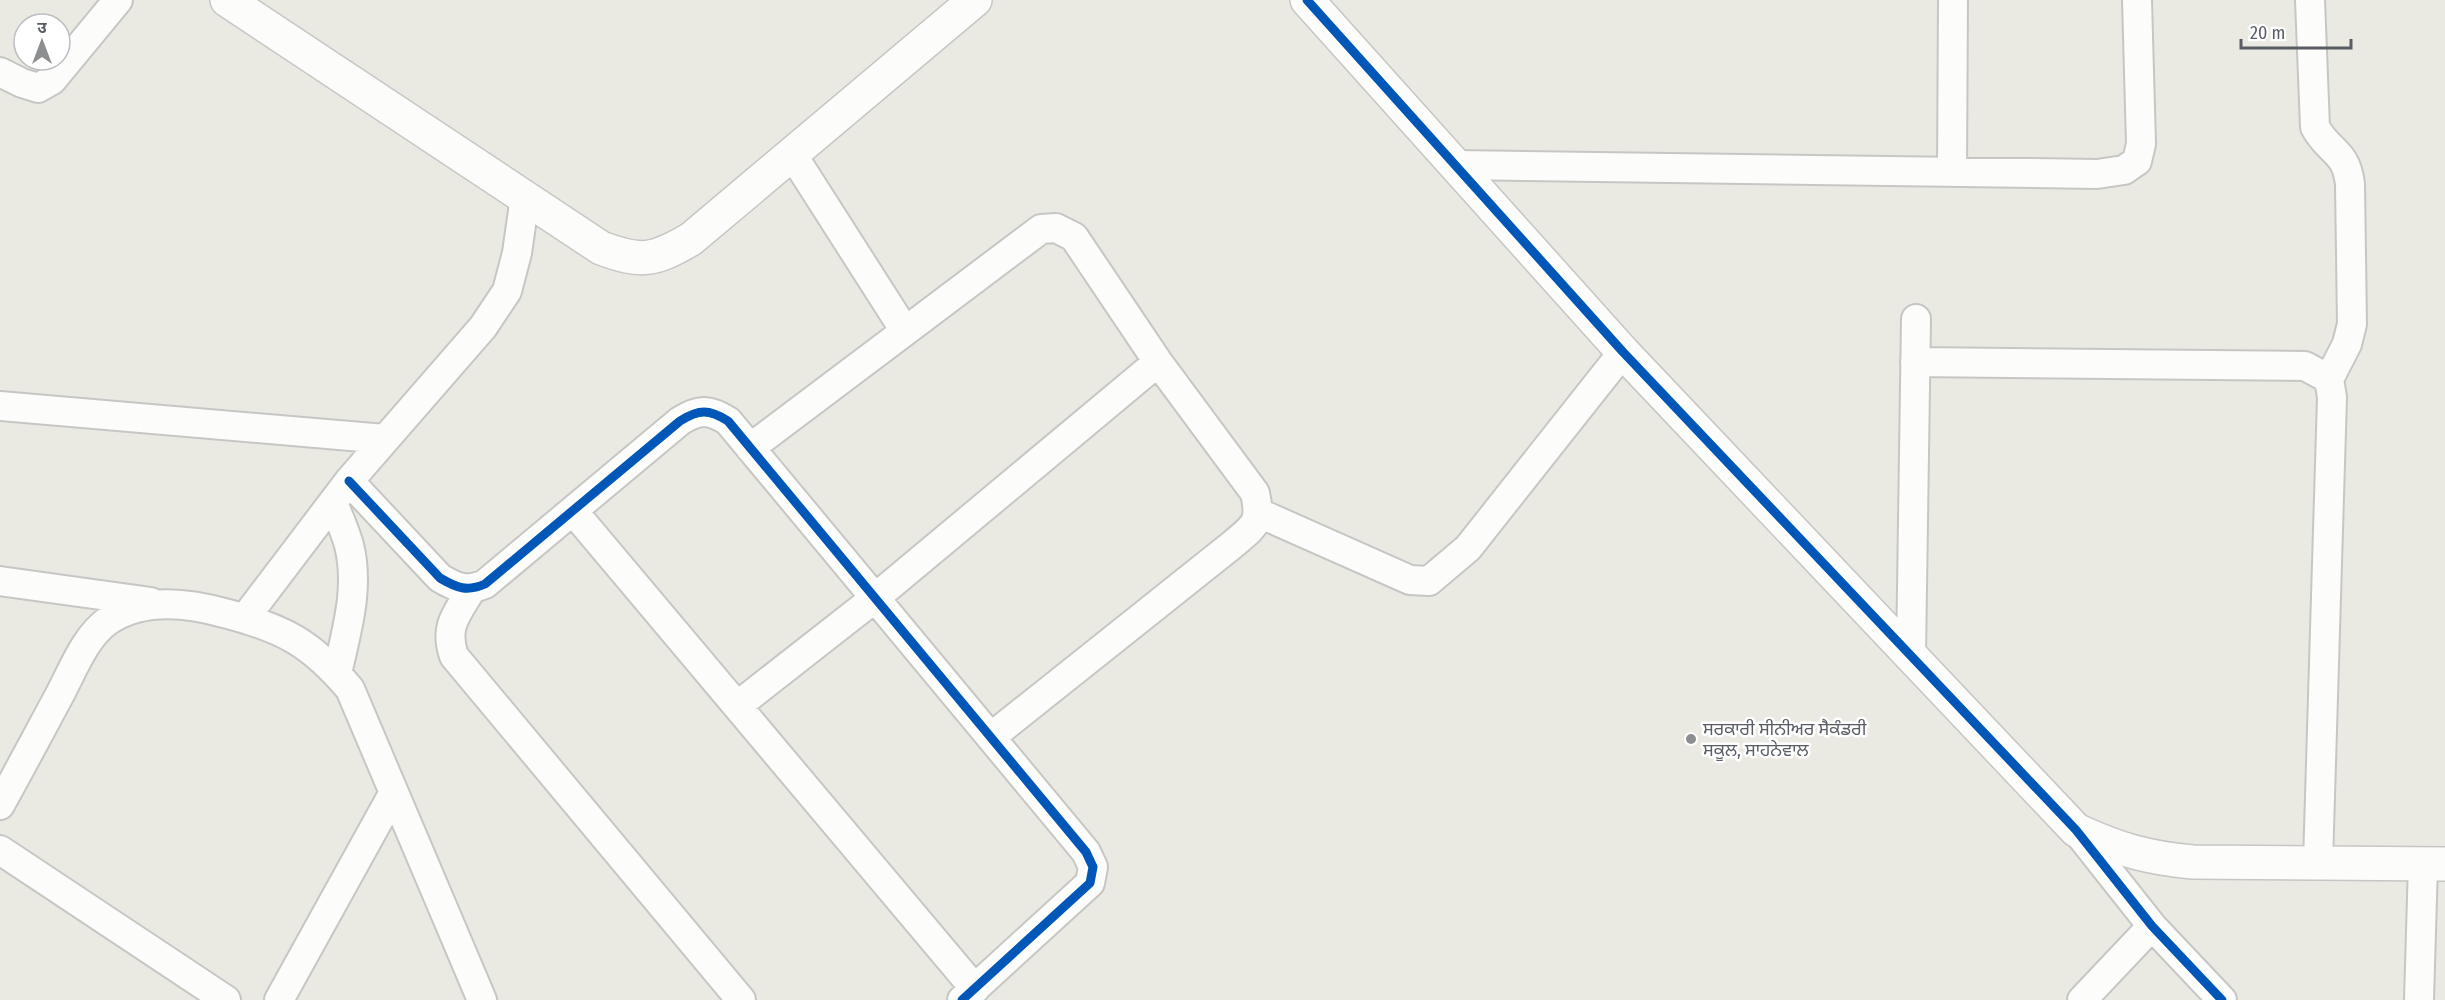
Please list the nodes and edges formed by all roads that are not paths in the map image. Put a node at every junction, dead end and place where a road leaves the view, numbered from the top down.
1 (118, 0) edge
2 (227, 0) edge
3 (975, 0) edge
4 (1307, 0) edge
5 (1953, 0) edge
6 (2137, 0) edge
7 (2310, 0) edge
8 (0, 72) edge
9 (792, 154) junction
10 (1455, 165) junction
11 (1952, 171) junction
12 (525, 197) junction
13 (1916, 319) dead end
14 (905, 332) junction
15 (1623, 352) junction
16 (1158, 362) junction
17 (1915, 362) junction
18 (2329, 379) junction
19 (0, 406) edge
20 (385, 439) junction
21 (750, 448) junction
22 (341, 491) junction
23 (573, 511) junction
24 (1259, 513) junction
25 (0, 581) edge
26 (471, 590) junction
27 (874, 598) junction
28 (165, 604) junction
29 (245, 618) junction
30 (1911, 656) junction
31 (337, 674) junction
32 (737, 706) junction
33 (991, 737) junction
34 (393, 794) junction
35 (0, 805) edge
36 (2076, 830) junction
37 (0, 850) edge
38 (2318, 863) junction
39 (2434, 864) edge
40 (2151, 926) junction
41 (968, 994) edge
42 (226, 1000) edge
43 (279, 1000) edge
44 (482, 1000) edge
45 (741, 1000) edge
46 (2082, 1000) edge
47 (2222, 1000) edge
48 (2419, 1000) edge

1 - 8 street
2 - 12 street
3 - 9 street
4 - 10 street
5 - 11 street
6 - 11 street
7 - 18 street
9 - 12 street
9 - 14 street
10 - 11 street
10 - 15 street
12 - 20 street
13 - 17 street
14 - 16 street
14 - 21 street
15 - 24 street
15 - 30 street
16 - 24 street
16 - 27 street
17 - 18 street
17 - 30 street
18 - 38 street
19 - 20 street
20 - 22 street
21 - 23 street
21 - 27 street
22 - 26 street
22 - 29 street
22 - 31 street
23 - 26 street
23 - 32 street
24 - 33 street
25 - 28 street
26 - 45 street
27 - 32 street
27 - 33 street
28 - 29 street
28 - 35 street
29 - 31 street
30 - 36 street
31 - 34 street
32 - 41 street
33 - 41 street
34 - 43 street
34 - 44 street
36 - 38 street
36 - 40 street
37 - 42 street
38 - 39 street
39 - 48 street
40 - 46 street
40 - 47 street

